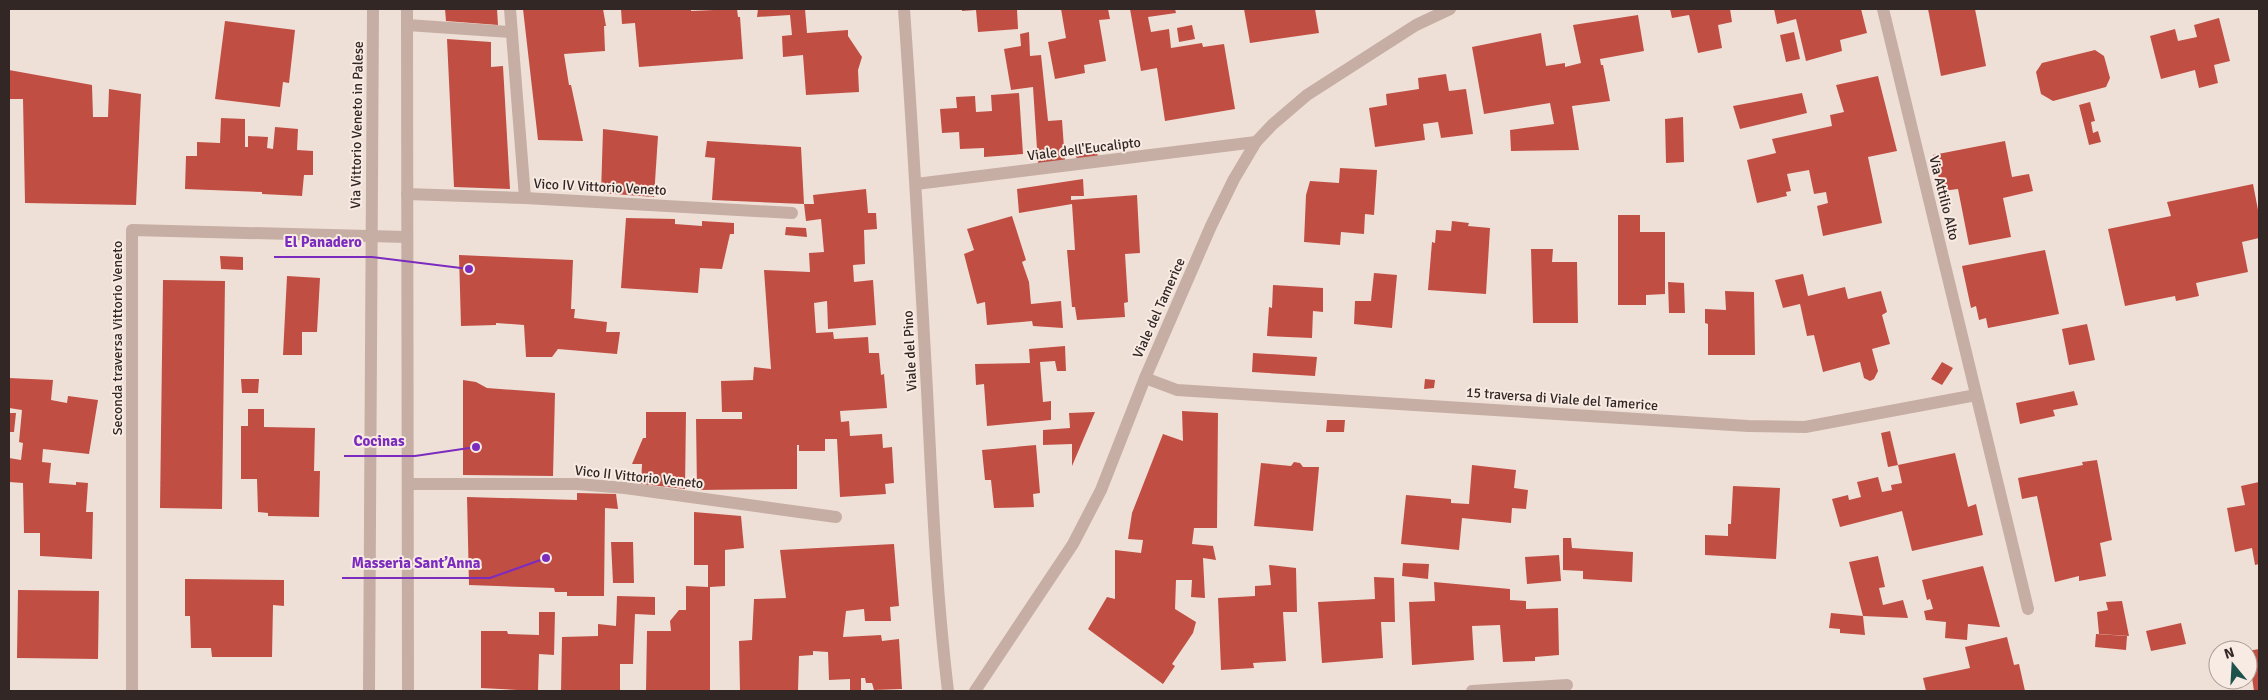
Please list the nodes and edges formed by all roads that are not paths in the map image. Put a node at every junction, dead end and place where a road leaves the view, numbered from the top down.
1 (373, 9) edge
2 (406, 9) edge
3 (510, 9) edge
4 (904, 9) edge
5 (1450, 9) edge
6 (1883, 9) edge
7 (407, 25) junction
8 (511, 32) junction
9 (1256, 142) junction
10 (916, 184) junction
11 (407, 194) junction
12 (525, 198) junction
13 (792, 213) dead end
14 (370, 237) junction
15 (407, 237) junction
16 (1145, 378) junction
17 (1976, 395) junction
18 (408, 484) junction
19 (836, 517) dead end
20 (2028, 609) dead end
21 (1567, 685) dead end
22 (132, 691) edge
23 (369, 691) edge
24 (408, 691) edge
25 (948, 691) edge
26 (975, 691) edge
27 (1472, 691) edge

1 - 14 street, Via Vittorio Veneto in Palese
2 - 7 street
3 - 8 street
4 - 10 street, Viale del Pino
5 - 9 street, Viale del Tamerice
6 - 17 street, Via Attilio Alto
7 - 8 street
7 - 11 street
8 - 12 street
9 - 10 street, Viale dell'Eucalipto
9 - 16 street, Viale del Tamerice
10 - 25 street, Viale del Pino
11 - 12 street, Vico IV Vittorio Veneto
11 - 15 street
12 - 13 street, Vico IV Vittorio Veneto
14 - 15 street, Seconda traversa Vittorio Veneto
14 - 22 street, Seconda traversa Vittorio Veneto
14 - 23 street, Via Vittorio Veneto in Palese
15 - 18 street
16 - 17 street, 15 traversa di Viale del Tamerice
16 - 26 street, Viale del Tamerice
17 - 20 street, Via Attilio Alto
18 - 19 street, Vico II Vittorio Veneto
18 - 24 street
21 - 27 street

